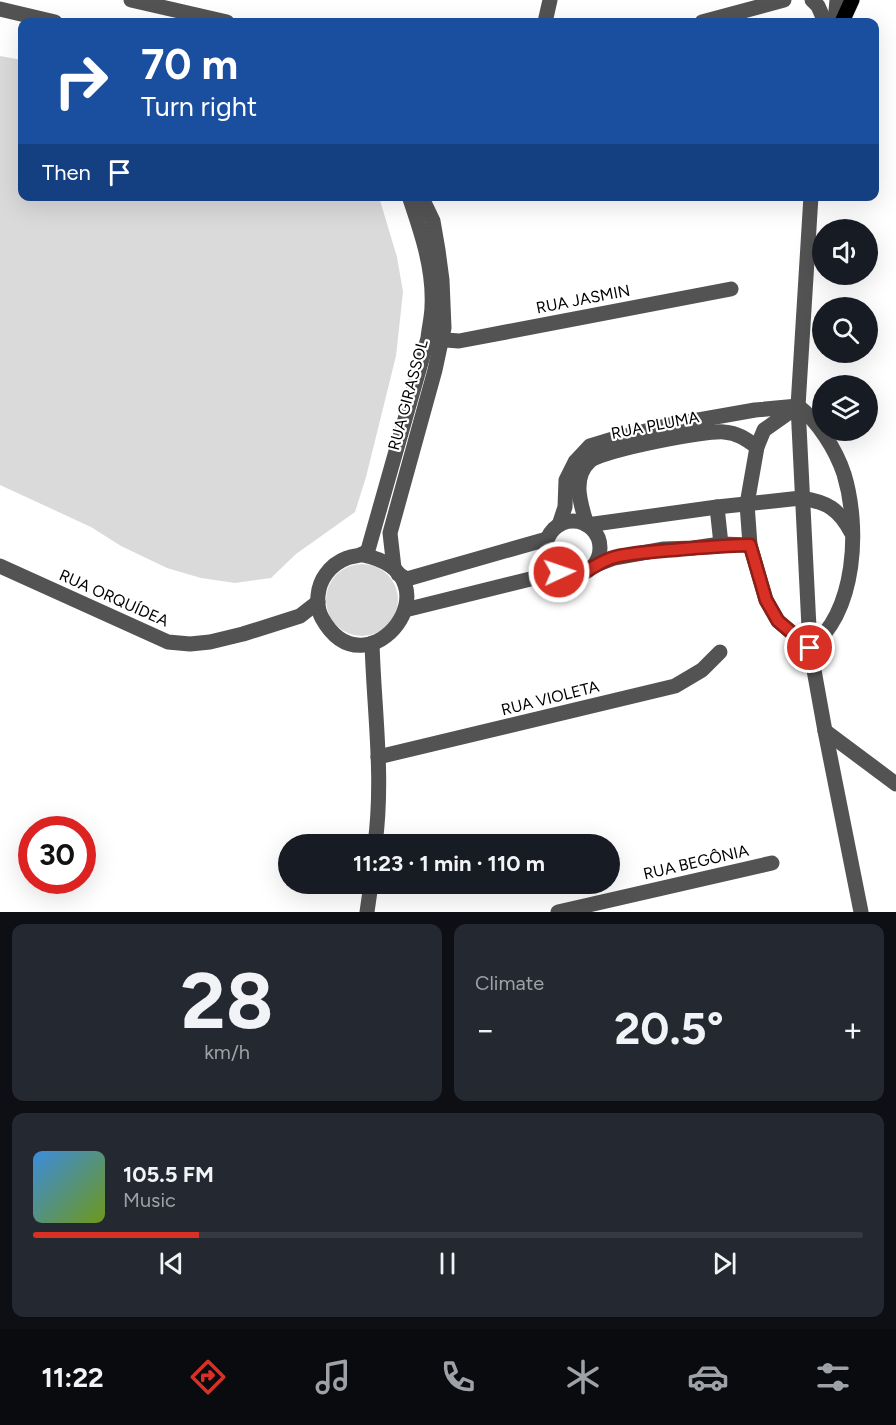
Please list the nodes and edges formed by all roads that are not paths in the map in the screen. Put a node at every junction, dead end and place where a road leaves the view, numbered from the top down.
1 (131, 0) edge
2 (550, 0) edge
3 (784, 0) edge
4 (812, 0) edge
5 (837, 0) edge
6 (852, 0) edge
7 (0, 9) edge
8 (38, 18) edge
9 (210, 18) edge
10 (546, 18) edge
11 (717, 18) edge
12 (823, 18) edge
13 (835, 18) edge
14 (844, 18) edge
15 (0, 19) edge
16 (18, 24) edge
17 (411, 201) edge
18 (423, 201) edge
19 (812, 201) edge
20 (730, 289) dead end
21 (435, 340) junction
22 (798, 406) junction
23 (757, 447) junction
24 (801, 498) junction
25 (747, 504) junction
26 (717, 507) junction
27 (559, 525) junction
28 (587, 525) junction
29 (854, 537) junction
30 (547, 539) junction
31 (721, 544) junction
32 (750, 545) junction
33 (363, 555) junction
34 (0, 566) edge
35 (593, 566) junction
36 (396, 571) junction
37 (559, 572) junction
38 (318, 602) junction
39 (405, 610) junction
40 (372, 643) junction
41 (810, 648) junction
42 (720, 652) dead end
43 (825, 731) junction
44 (378, 757) junction
45 (896, 784) edge
46 (376, 834) edge
47 (772, 863) dead end
48 (370, 894) edge
49 (367, 912) edge
50 (558, 912) edge
51 (861, 912) edge

1 - 9 street
2 - 10 street
3 - 11 street
4 - 12 street
5 - 13 street
6 - 14 main road
7 - 8 street
15 - 16 street
17 - 21 street, RUA GIRASSOL
18 - 21 street, RUA GIRASSOL
19 - 22 street
20 - 21 street, RUA JASMIN
21 - 33 street, RUA GIRASSOL
21 - 36 street, RUA GIRASSOL
22 - 23 street
22 - 24 street
22 - 27 street, RUA PLUMA
22 - 29 street
23 - 25 street
23 - 28 street, RUA PLUMA
24 - 25 street
24 - 29 street
24 - 41 street
25 - 26 street
25 - 32 street
26 - 28 street
26 - 31 street
27 - 28 street
27 - 30 street
28 - 35 street
29 - 41 street
30 - 36 street
30 - 37 street
31 - 32 street
31 - 35 street
32 - 41 street
33 - 36 street
33 - 38 street
34 - 38 street, RUA ORQUÍDEA
35 - 37 street
36 - 39 street, RUA GIRASSOL
37 - 39 street
38 - 40 street
39 - 40 street
40 - 44 street
41 - 43 street
42 - 44 street, RUA VIOLETA
43 - 45 street
43 - 51 street
44 - 46 street
47 - 50 street, RUA BEGÔNIA
48 - 49 street

